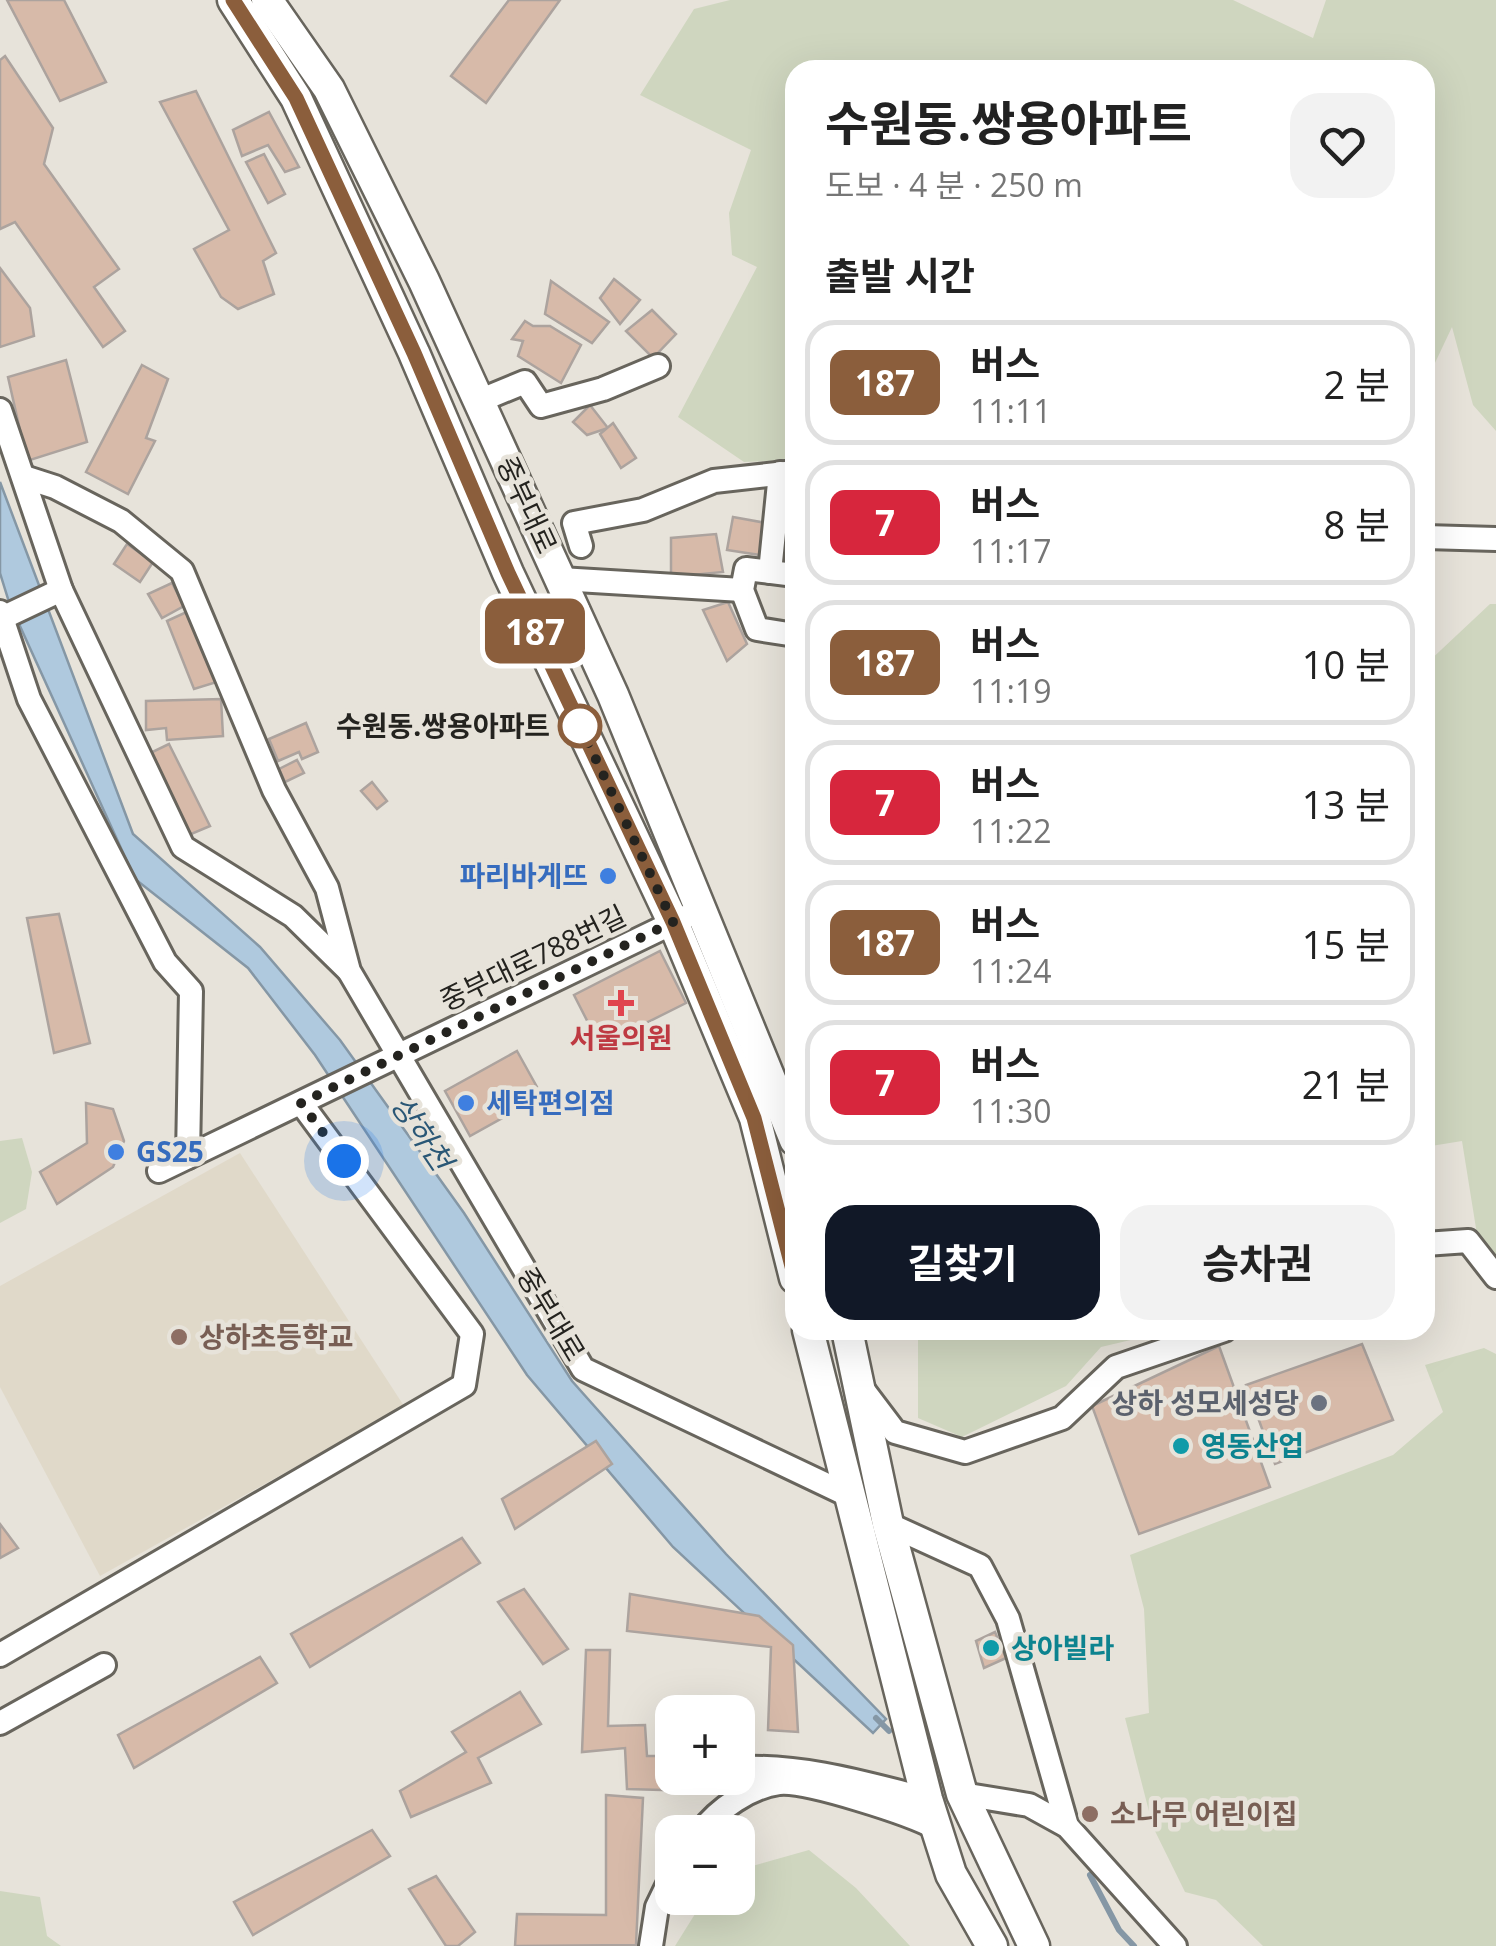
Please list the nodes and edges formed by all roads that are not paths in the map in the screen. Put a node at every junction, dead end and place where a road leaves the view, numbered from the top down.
1 (233, 0) edge
2 (267, 0) edge
3 (658, 366) dead end
4 (479, 401) junction
5 (0, 410) edge
6 (785, 473) edge
7 (24, 477) junction
8 (785, 485) edge
9 (1435, 537) edge
10 (1496, 539) edge
11 (581, 546) dead end
12 (770, 572) junction
13 (785, 574) edge
14 (560, 579) junction
15 (61, 590) junction
16 (742, 590) junction
17 (1, 615) edge
18 (785, 633) edge
19 (702, 909) junction
20 (673, 922) junction
21 (349, 972) junction
22 (396, 1059) junction
23 (301, 1103) junction
24 (785, 1115) edge
25 (188, 1158) junction
26 (159, 1172) dead end
27 (785, 1239) edge
28 (1435, 1243) edge
29 (1496, 1277) edge
30 (811, 1340) edge
31 (849, 1340) edge
32 (1194, 1340) edge
33 (859, 1385) junction
34 (895, 1432) junction
35 (881, 1489) junction
36 (850, 1496) junction
37 (888, 1524) junction
38 (0, 1656) edge
39 (104, 1664) dead end
40 (0, 1723) edge
41 (755, 1767) edge
42 (962, 1794) junction
43 (926, 1799) junction
44 (720, 1815) edge
45 (1067, 1826) junction
46 (936, 1828) junction
47 (656, 1915) edge
48 (652, 1946) edge
49 (992, 1946) edge
50 (1034, 1946) edge
51 (1175, 1946) edge

1 - 20 main road, 중부대로
2 - 4 main road, 중부대로
3 - 4 street
4 - 14 main road, 중부대로
5 - 7 street
6 - 11 street
7 - 15 street
7 - 21 street
8 - 12 street
9 - 10 street
12 - 13 street
12 - 16 street
14 - 16 street
14 - 19 main road, 중부대로
15 - 17 street
15 - 21 street
16 - 18 street
17 - 25 street
19 - 20 street, 중부대로788번길
19 - 24 main road, 중부대로
20 - 22 street, 중부대로788번길
20 - 27 main road, 중부대로
21 - 22 street, 중부대로
22 - 23 street, 중부대로788번길
22 - 36 street, 중부대로
23 - 25 street
23 - 38 street
25 - 26 street
28 - 29 street
30 - 36 main road
31 - 33 main road
32 - 34 street
33 - 34 street
33 - 35 main road
34 - 35 street
35 - 37 main road
36 - 43 main road
37 - 42 main road
37 - 45 street
39 - 40 street
41 - 43 street
42 - 45 street
42 - 50 main road
43 - 46 main road
44 - 46 street
45 - 51 street
46 - 49 main road
47 - 48 street

